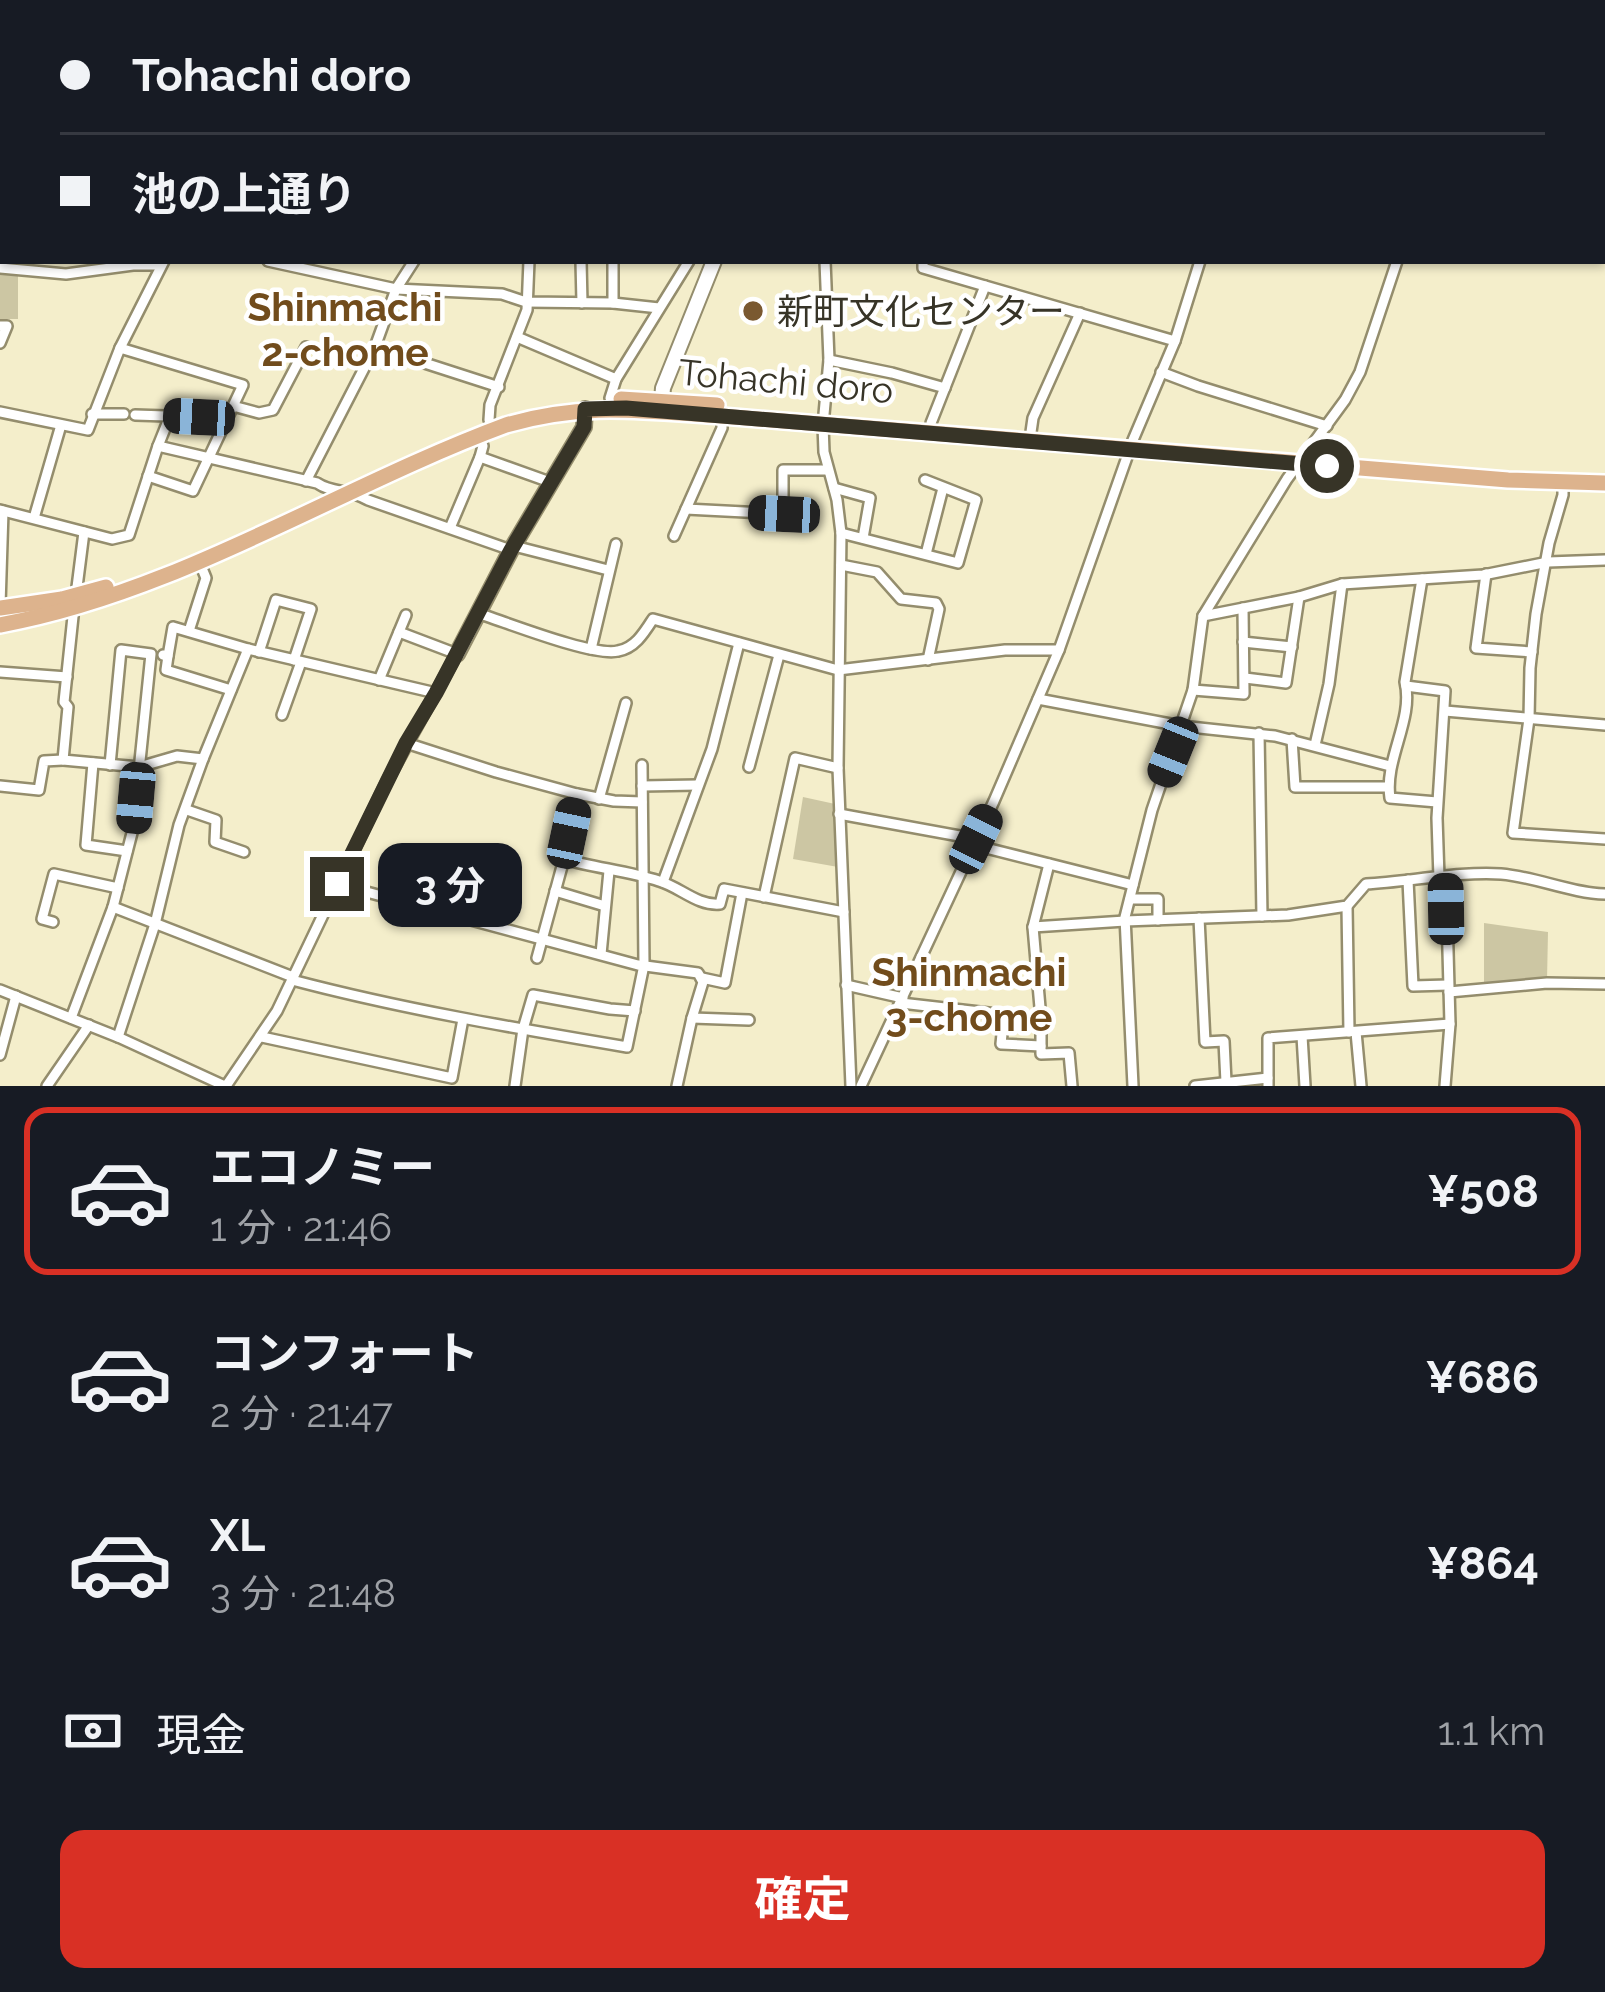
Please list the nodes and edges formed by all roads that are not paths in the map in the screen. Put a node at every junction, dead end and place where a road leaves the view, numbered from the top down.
1 (148, 264) edge
2 (162, 264) edge
3 (282, 264) edge
4 (412, 264) edge
5 (529, 264) edge
6 (581, 264) edge
7 (613, 264) edge
8 (687, 264) edge
9 (714, 264) edge
10 (825, 264) edge
11 (923, 264) edge
12 (1199, 264) edge
13 (1396, 264) edge
14 (98, 266) edge
15 (0, 268) edge
16 (985, 286) junction
17 (396, 289) junction
18 (526, 302) junction
19 (582, 302) junction
20 (613, 303) junction
21 (659, 308) junction
22 (1080, 313) junction
23 (0, 326) edge
24 (518, 338) junction
25 (1174, 341) junction
26 (0, 343) edge
27 (306, 347) dead end
28 (375, 347) junction
29 (120, 348) junction
30 (829, 360) junction
31 (1161, 372) junction
32 (616, 379) junction
33 (499, 387) junction
34 (945, 388) junction
35 (610, 398) junction
36 (233, 406) junction
37 (662, 406) junction
38 (585, 409) junction
39 (0, 412) edge
40 (92, 414) junction
41 (170, 416) junction
42 (722, 416) junction
43 (228, 418) junction
44 (824, 420) junction
45 (932, 423) junction
46 (62, 425) junction
47 (1327, 426) junction
48 (484, 428) junction
49 (1030, 432) junction
50 (1131, 445) junction
51 (158, 446) junction
52 (208, 458) junction
53 (480, 458) junction
54 (1302, 459) junction
55 (828, 470) junction
56 (1605, 473) edge
57 (1508, 475) junction
58 (148, 476) junction
59 (926, 480) dead end
60 (305, 481) junction
61 (550, 482) junction
62 (1605, 482) edge
63 (1563, 483) junction
64 (834, 488) junction
65 (943, 488) junction
66 (333, 490) junction
67 (354, 492) junction
68 (686, 508) junction
69 (2, 511) edge
70 (34, 518) junction
71 (451, 528) junction
72 (84, 532) junction
73 (842, 533) junction
74 (674, 536) dead end
75 (863, 538) junction
76 (616, 544) dead end
77 (512, 548) junction
78 (926, 554) junction
79 (1605, 560) edge
80 (199, 561) junction
81 (1548, 562) junction
82 (841, 565) junction
83 (608, 570) junction
84 (1486, 574) junction
85 (1422, 579) junction
86 (1342, 584) junction
87 (1299, 597) junction
88 (75, 601) junction
89 (0, 607) edge
90 (1243, 608) junction
91 (477, 613) junction
92 (406, 615) dead end
93 (1203, 616) junction
94 (0, 625) edge
95 (189, 631) junction
96 (400, 632) junction
97 (1243, 641) junction
98 (739, 643) junction
99 (1292, 647) junction
100 (591, 649) junction
101 (253, 650) junction
102 (1059, 650) junction
103 (1532, 652) junction
104 (152, 654) junction
105 (457, 654) junction
106 (779, 655) junction
107 (168, 656) junction
108 (928, 660) junction
109 (298, 661) junction
110 (838, 670) junction
111 (0, 672) edge
112 (67, 676) junction
113 (1245, 678) junction
114 (379, 680) junction
115 (1406, 686) junction
116 (231, 690) junction
117 (1192, 690) junction
118 (436, 693) junction
119 (1038, 699) junction
120 (626, 703) dead end
121 (1445, 712) junction
122 (282, 715) dead end
123 (1529, 719) junction
124 (1605, 725) edge
125 (1181, 726) junction
126 (1258, 733) junction
127 (1292, 740) junction
128 (406, 743) junction
129 (1315, 745) junction
130 (203, 759) junction
131 (63, 760) junction
132 (93, 763) junction
133 (110, 765) junction
134 (641, 765) dead end
135 (1390, 766) junction
136 (139, 767) junction
137 (749, 767) dead end
138 (838, 768) junction
139 (698, 785) junction
140 (0, 786) edge
141 (642, 786) junction
142 (1388, 787) junction
143 (578, 794) junction
144 (599, 799) junction
145 (642, 802) junction
146 (1437, 802) junction
147 (187, 809) junction
148 (839, 814) junction
149 (1605, 839) edge
150 (975, 842) junction
151 (128, 851) junction
152 (244, 852) dead end
153 (564, 860) junction
154 (1049, 864) junction
155 (609, 871) junction
156 (642, 878) junction
157 (1442, 878) junction
158 (1408, 880) junction
159 (663, 881) junction
160 (337, 884) junction
161 (1133, 885) junction
162 (118, 887) junction
163 (555, 891) junction
164 (742, 893) junction
165 (1605, 894) edge
166 (764, 897) junction
167 (1130, 899) junction
168 (605, 906) junction
169 (1347, 906) junction
170 (113, 907) junction
171 (844, 911) junction
172 (1262, 916) junction
173 (1198, 918) junction
174 (1125, 920) junction
175 (1158, 920) junction
176 (53, 922) dead end
177 (155, 924) junction
178 (1033, 927) junction
179 (541, 939) junction
180 (601, 954) junction
181 (536, 958) dead end
182 (644, 965) junction
183 (293, 978) junction
184 (702, 978) junction
185 (1605, 984) edge
186 (846, 986) junction
187 (1449, 988) junction
188 (0, 990) edge
189 (16, 996) junction
190 (902, 1001) junction
191 (634, 1011) junction
192 (1004, 1014) junction
193 (71, 1018) junction
194 (692, 1018) junction
195 (1041, 1018) junction
196 (463, 1019) junction
197 (749, 1020) dead end
198 (1450, 1024) junction
199 (88, 1025) junction
200 (523, 1029) junction
201 (1352, 1032) junction
202 (262, 1036) junction
203 (1302, 1036) junction
204 (118, 1037) junction
205 (1041, 1046) junction
206 (0, 1055) edge
207 (1226, 1082) junction
208 (1268, 1082) edge
209 (47, 1086) edge
210 (225, 1086) edge
211 (515, 1086) edge
212 (677, 1086) edge
213 (850, 1086) edge
214 (861, 1086) edge
215 (1072, 1086) edge
216 (1133, 1086) edge
217 (1195, 1086) edge
218 (1208, 1086) edge
219 (1305, 1086) edge
220 (1360, 1086) edge
221 (1445, 1086) edge

1 - 14 street
2 - 29 street
3 - 17 street
4 - 17 street
5 - 18 street
6 - 19 street
7 - 20 street
8 - 21 street
9 - 37 street
10 - 30 street
11 - 16 street
12 - 25 street
13 - 47 street
14 - 15 street
16 - 22 street
16 - 34 street
17 - 18 street
17 - 28 street
18 - 19 street
18 - 24 street
19 - 20 street
20 - 21 street
21 - 32 street
22 - 25 street
22 - 49 street
23 - 26 street
24 - 32 street
24 - 33 street
25 - 31 street
27 - 36 street
28 - 33 street
28 - 60 street
29 - 36 street
29 - 40 street
30 - 34 street
30 - 44 street
31 - 47 street
31 - 50 street
32 - 35 street
33 - 48 street
34 - 45 street
35 - 37 main road, Tohachi doro
35 - 48 main road, Tohachi doro
36 - 43 street
37 - 38 main road, Tohachi doro
37 - 42 main road, Tohachi doro
37 - 44 main road, Tohachi doro
38 - 48 main road, Tohachi doro
38 - 61 street
39 - 46 street
40 - 41 street
40 - 46 street
41 - 43 street
41 - 51 street
42 - 44 main road, Tohachi doro
42 - 68 street
43 - 52 street
44 - 45 main road, Tohachi doro
44 - 50 main road, Tohachi doro
44 - 55 street
45 - 49 main road, Tohachi doro
46 - 70 street
47 - 54 street
48 - 53 street
48 - 66 main road, Tohachi doro
48 - 67 main road, Tohachi doro
49 - 50 main road, Tohachi doro
50 - 54 main road, Tohachi doro
50 - 102 street
51 - 52 street
51 - 58 street
52 - 58 street
52 - 60 street
53 - 61 street
53 - 71 street
54 - 57 main road
54 - 93 street
55 - 64 street
55 - 68 street
56 - 57 main road
57 - 63 main road
58 - 72 street
59 - 65 street
60 - 66 street
61 - 77 street
62 - 63 main road
63 - 81 street
64 - 73 street
64 - 75 street
65 - 78 street
65 - 78 street
66 - 67 street
66 - 88 main road, Tohachi doro
67 - 71 street
67 - 80 main road, Tohachi doro
68 - 74 street
69 - 70 street
69 - 89 street
70 - 72 street
71 - 77 street
72 - 88 street
73 - 75 street
73 - 82 street
75 - 78 street
76 - 83 street
77 - 83 street
77 - 91 street
79 - 81 street
80 - 88 main road, Tohachi doro
80 - 95 street
81 - 84 street
81 - 103 street
82 - 108 street
82 - 110 street
83 - 100 street
84 - 85 street
84 - 103 street
85 - 86 street
85 - 115 street
86 - 87 street
86 - 129 street
87 - 90 street
87 - 99 street
88 - 89 main road, Tohachi doro
88 - 94 main road, Tohachi doro
88 - 112 street
90 - 93 street
90 - 97 street
91 - 100 street
91 - 105 street
92 - 96 street
93 - 117 street
95 - 101 street
95 - 107 street
96 - 105 street
96 - 114 street
97 - 99 street
97 - 113 street
98 - 100 street
98 - 106 street
98 - 139 street
99 - 113 street
101 - 109 street
101 - 109 street
101 - 116 street
102 - 108 street
102 - 119 street
103 - 123 street
104 - 107 street
104 - 133 street
104 - 136 street
105 - 118 street
106 - 110 street
106 - 137 street
107 - 116 street
108 - 110 street
109 - 114 street
109 - 122 street
110 - 138 street
111 - 112 street
112 - 131 street
113 - 117 street
114 - 118 street
115 - 121 street
115 - 135 street
116 - 130 street
117 - 125 street
118 - 128 street
119 - 125 street
119 - 150 street
120 - 144 street
121 - 123 street
121 - 146 street
123 - 124 street
123 - 149 street
125 - 126 street
125 - 161 street
126 - 127 street
126 - 172 street
127 - 129 street
127 - 142 street
128 - 143 street
128 - 160 street
129 - 135 street
130 - 136 street
130 - 147 street
131 - 132 street
131 - 140 street
132 - 133 street
132 - 151 street
133 - 136 street
134 - 141 street
135 - 142 street
136 - 151 street
138 - 148 street
138 - 166 street
139 - 141 street
139 - 159 street
141 - 145 street
142 - 146 street
143 - 144 street
143 - 153 street
144 - 145 street
145 - 156 street
146 - 157 street
147 - 152 street
147 - 177 street
148 - 150 street
148 - 171 street
150 - 154 street
150 - 190 street
151 - 162 street
153 - 155 street
153 - 163 street
154 - 161 street
154 - 178 street
155 - 156 street
155 - 168 street
156 - 159 street
156 - 182 street
157 - 158 street
157 - 165 street
157 - 187 street
158 - 169 street
158 - 187 street
159 - 164 street
160 - 179 street
160 - 183 street
161 - 167 street
162 - 170 street
162 - 176 street
163 - 168 street
163 - 179 street
164 - 166 street
164 - 184 street
166 - 171 street
167 - 174 street
167 - 175 street
168 - 180 street
169 - 172 street
169 - 201 street
170 - 177 street
170 - 193 street
171 - 186 street
172 - 173 street
173 - 175 street
173 - 207 street
174 - 175 street
174 - 178 street
174 - 216 street
177 - 183 street
177 - 204 street
178 - 195 street
179 - 180 street
179 - 181 street
180 - 182 street
182 - 184 street
182 - 191 street
183 - 196 street
183 - 202 street
184 - 194 street
185 - 187 street
186 - 190 street
186 - 213 street
187 - 198 street
188 - 189 street
189 - 193 street
189 - 206 street
190 - 192 street
190 - 214 street
191 - 200 street
191 - 200 street
192 - 195 street
192 - 205 street
193 - 199 street
194 - 197 street
194 - 212 street
195 - 205 street
196 - 200 street
196 - 202 street
198 - 201 street
198 - 221 street
199 - 204 street
199 - 209 street
200 - 211 street
201 - 203 street
201 - 220 street
202 - 210 street
203 - 208 street
203 - 219 street
204 - 210 street
205 - 215 street
207 - 208 street
207 - 218 street
217 - 218 street

